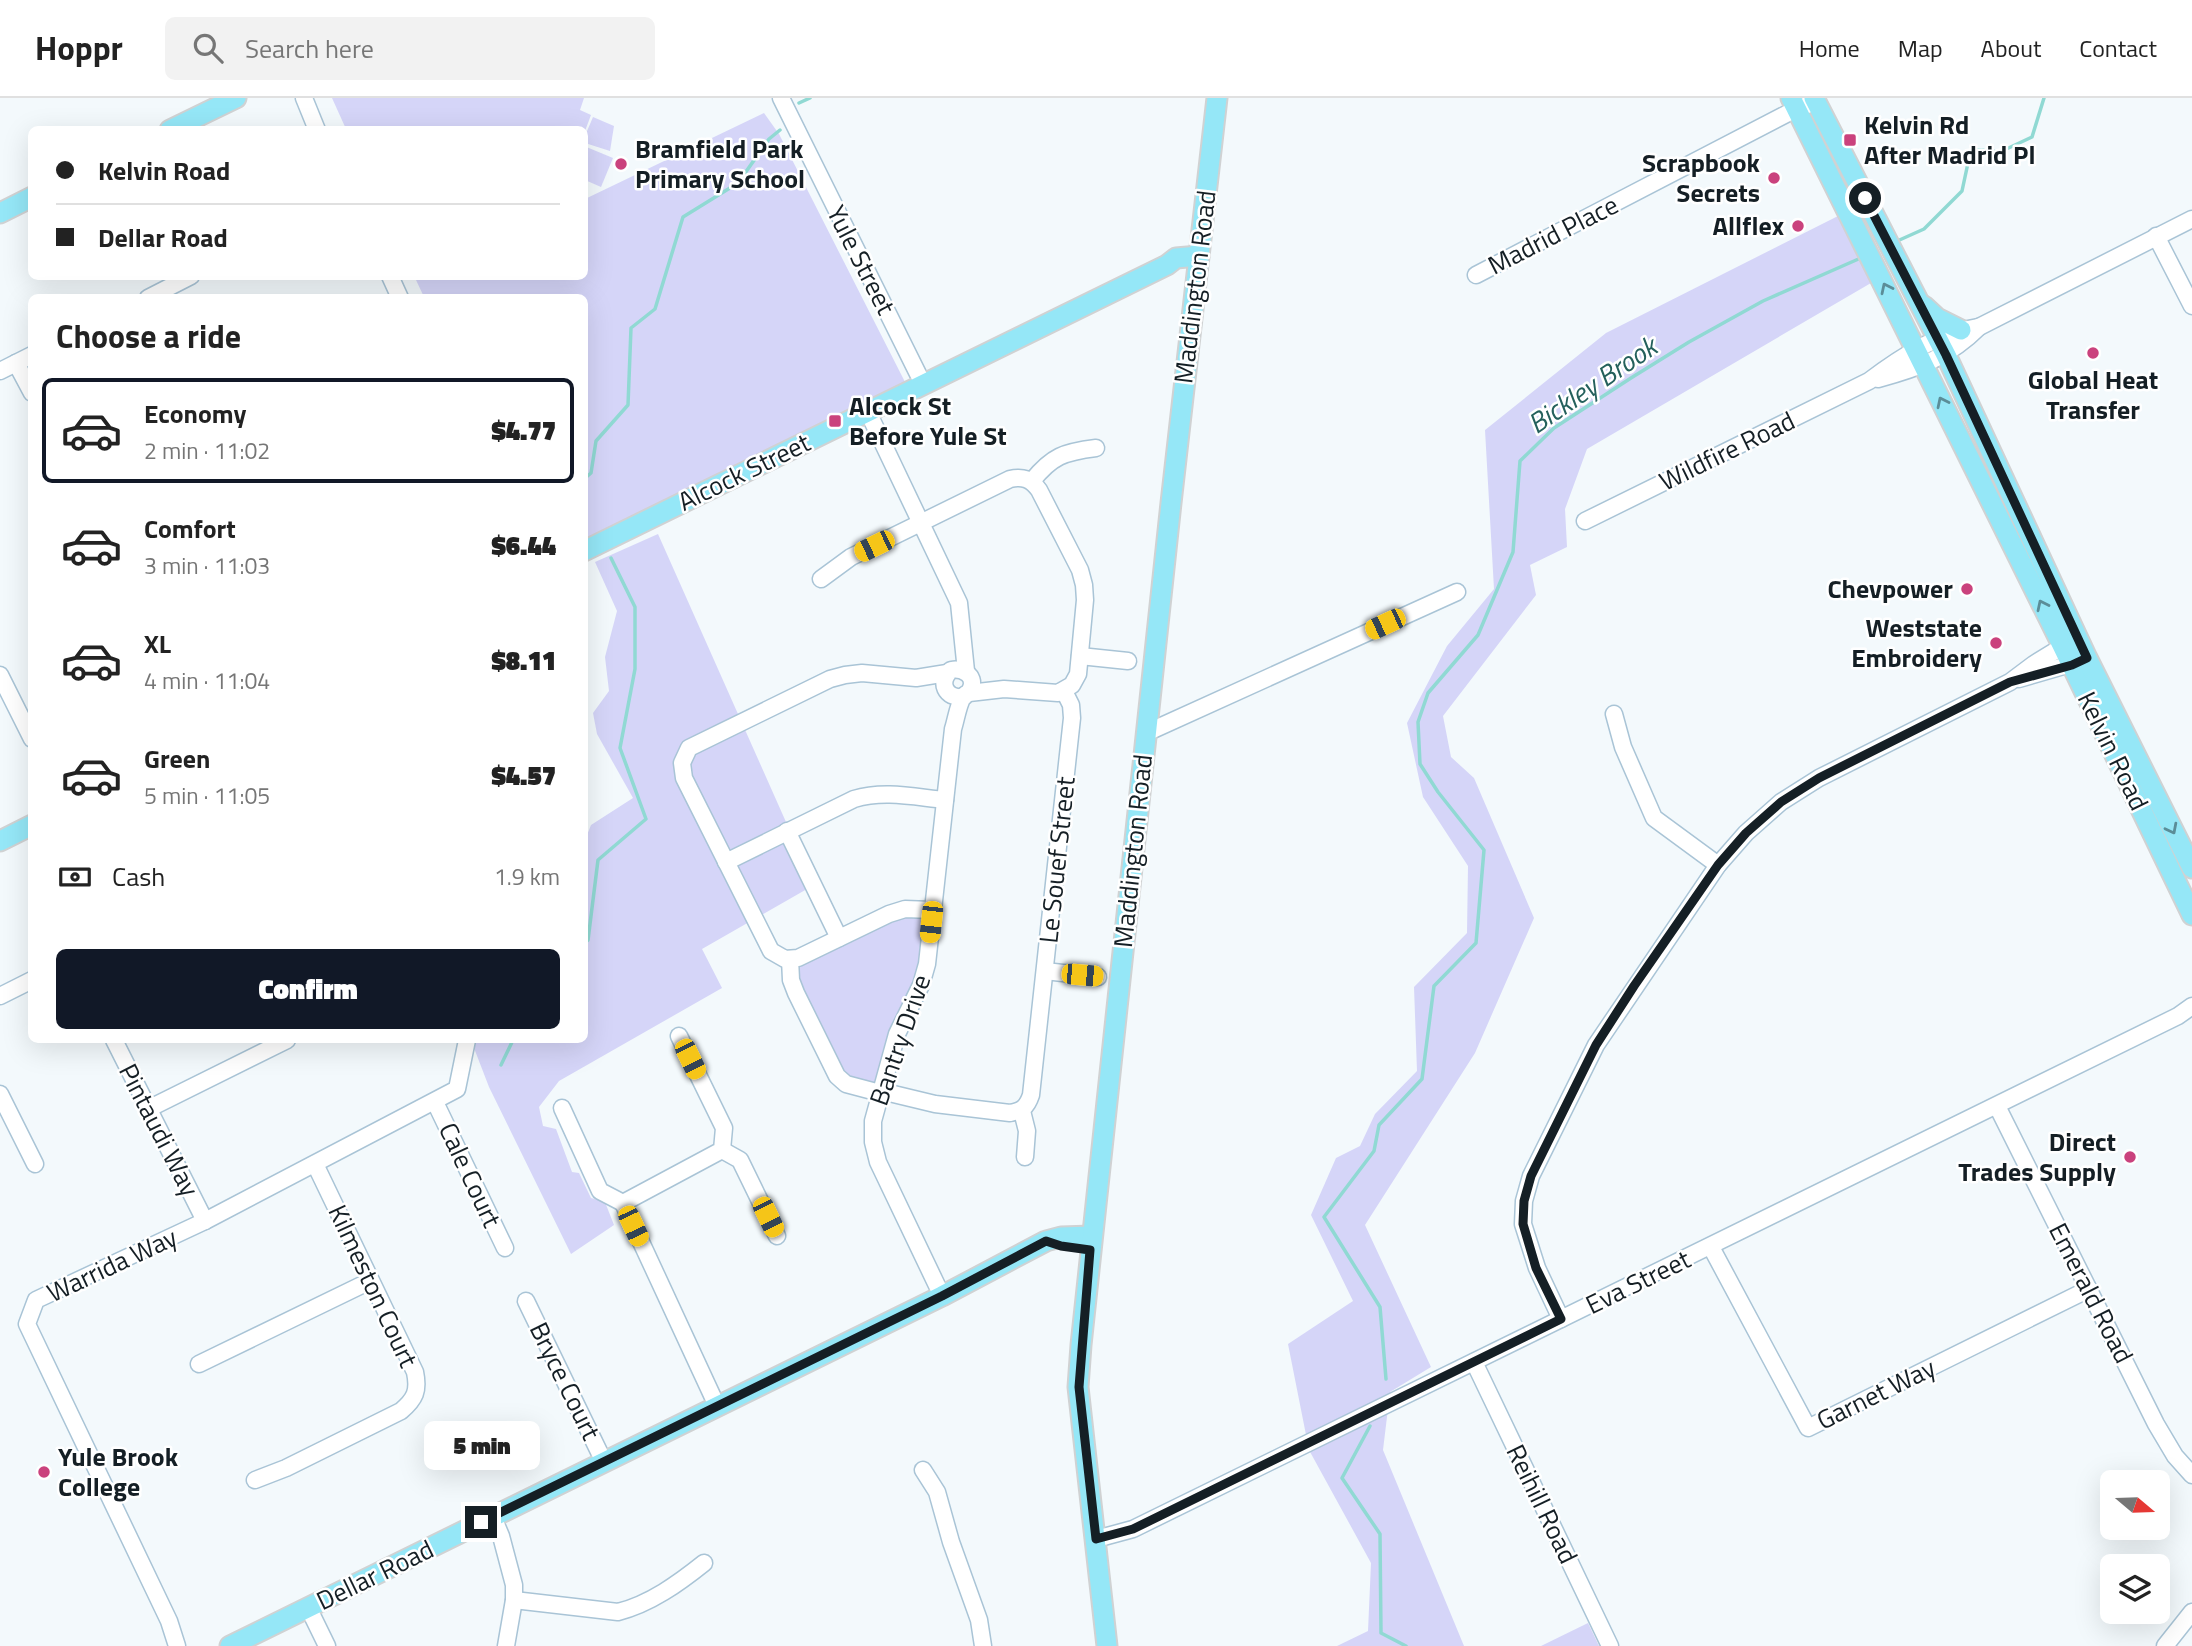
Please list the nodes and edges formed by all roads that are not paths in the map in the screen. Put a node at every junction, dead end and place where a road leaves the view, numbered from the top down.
1 (236, 98) edge
2 (781, 98) edge
3 (1217, 98) edge
4 (1815, 100) edge
5 (303, 102) edge
6 (1794, 103) edge
7 (178, 126) edge
8 (315, 126) edge
9 (28, 199) edge
10 (0, 213) edge
11 (2192, 219) edge
12 (2156, 236) junction
13 (1198, 263) junction
14 (1476, 275) dead end
15 (183, 280) edge
16 (156, 294) edge
17 (1918, 301) junction
18 (2192, 306) edge
19 (1970, 329) junction
20 (1942, 347) junction
21 (28, 357) edge
22 (1920, 357) junction
23 (16, 363) junction
24 (0, 371) edge
25 (923, 384) junction
26 (28, 386) edge
27 (868, 412) junction
28 (1096, 448) dead end
29 (1032, 481) junction
30 (1585, 521) dead end
31 (921, 523) junction
32 (588, 549) edge
33 (821, 579) dead end
34 (1457, 592) dead end
35 (2070, 642) junction
36 (1080, 656) junction
37 (2079, 661) junction
38 (1128, 662) dead end
39 (958, 672) junction
40 (0, 675) edge
41 (916, 678) junction
42 (2010, 682) junction
43 (1004, 689) junction
44 (1064, 691) junction
45 (957, 694) junction
46 (1614, 714) dead end
47 (28, 731) edge
48 (1146, 733) junction
49 (2132, 747) junction
50 (2125, 777) junction
51 (945, 800) junction
52 (28, 827) edge
53 (787, 831) junction
54 (0, 841) edge
55 (726, 862) junction
56 (1718, 865) junction
57 (2192, 868) edge
58 (932, 910) junction
59 (2192, 915) edge
60 (839, 938) junction
61 (790, 959) junction
62 (1045, 971) junction
63 (1098, 976) dead end
64 (28, 982) edge
65 (0, 996) edge
66 (2192, 1006) edge
67 (2185, 1014) edge
68 (679, 1036) dead end
69 (115, 1043) edge
70 (466, 1043) edge
71 (259, 1046) edge
72 (880, 1092) junction
73 (0, 1094) edge
74 (435, 1102) junction
75 (1997, 1106) junction
76 (562, 1108) dead end
77 (148, 1109) junction
78 (1021, 1111) junction
79 (722, 1150) junction
80 (1025, 1157) dead end
81 (35, 1164) dead end
82 (315, 1164) junction
83 (623, 1203) junction
84 (205, 1221) junction
85 (778, 1236) dead end
86 (1091, 1243) junction
87 (1711, 1247) junction
88 (505, 1248) dead end
89 (370, 1281) junction
90 (2089, 1289) junction
91 (942, 1296) junction
92 (526, 1301) dead end
93 (1561, 1319) junction
94 (1474, 1362) junction
95 (199, 1364) dead end
96 (717, 1406) junction
97 (604, 1462) junction
98 (923, 1470) dead end
99 (2192, 1475) edge
100 (255, 1480) dead end
101 (487, 1520) junction
102 (1096, 1539) junction
103 (704, 1563) dead end
104 (514, 1600) junction
105 (308, 1607) junction
106 (2192, 1612) edge
107 (169, 1621) junction
108 (177, 1646) edge
109 (189, 1646) edge
110 (230, 1646) edge
111 (327, 1646) edge
112 (506, 1646) edge
113 (983, 1646) edge
114 (1107, 1646) edge
115 (1610, 1646) edge
116 (2165, 1646) edge

1 - 7 main road
2 - 25 street, Yule Street
3 - 13 main road, Maddington Road
4 - 6 street, Madrid Place
4 - 17 main road, Kelvin Road
5 - 8 street
6 - 14 street, Madrid Place
22 -> 6 main road, Kelvin Road
9 - 10 main road
11 - 12 street, Wildfire Road
12 - 18 street
12 - 19 street, Wildfire Road
13 - 25 main road, Alcock Street
13 - 48 main road, Maddington Road
15 - 16 street
17 - 19 main road
17 - 20 main road, Kelvin Road
19 - 20 street, Wildfire Road
20 - 22 street, Wildfire Road
20 - 35 main road, Kelvin Road
21 - 23 street
22 - 30 street, Wildfire Road
35 -> 22 main road, Kelvin Road
23 - 24 street
23 - 26 street
25 - 27 main road, Alcock Street
27 - 31 street
27 - 32 main road, Alcock Street
28 - 29 street
29 - 31 street
29 - 36 street
31 - 33 street
31 - 39 street
34 - 48 street
35 - 37 main road, Kelvin Road
35 - 42 street
36 - 38 street
36 - 44 street
37 - 42 street
37 - 49 main road, Kelvin Road
37 - 50 main road, Kelvin Road
39 - 41 street
39 - 43 street
39 - 45 street
39 - 45 street
40 - 47 street
41 - 45 street
41 - 55 street
42 - 56 street
43 - 44 street
43 - 45 street
44 - 62 street, Le Souef Street
45 - 51 street, Bantry Drive
46 - 56 street
48 - 86 main road, Maddington Road
49 - 50 main road
49 -> 57 main road, Kelvin Road
50 - 59 main road, Kelvin Road
51 - 53 street
51 - 58 street, Bantry Drive
52 - 54 main road
53 - 55 street
53 - 60 street
55 - 61 street
56 - 93 street
58 - 60 street
58 - 72 street, Bantry Drive
60 - 61 street
61 - 72 street
62 - 63 street
62 - 78 street, Le Souef Street
64 - 65 street
66 - 67 street, Eva Street
67 - 75 street, Eva Street
68 - 79 street
69 - 77 street, Pintaudi Way
70 - 74 street, Warrida Way
71 - 77 street
72 - 78 street
72 - 91 street, Bantry Drive
73 - 81 street
74 - 82 street, Warrida Way
74 - 88 street, Cale Court
75 - 87 street, Eva Street
75 - 90 street, Emerald Road
76 - 83 street
77 - 84 street, Pintaudi Way
78 - 80 street, Le Souef Street
79 - 83 street
79 - 85 street
82 - 84 street, Warrida Way
82 - 89 street, Kilmeston Court
83 - 96 street
84 - 107 street, Warrida Way
86 - 91 main road, Dellar Road
86 - 102 main road, Maddington Road
87 - 90 street, Garnet Way
87 - 93 street, Eva Street
89 - 95 street
89 - 100 street, Kilmeston Court
90 - 99 street, Emerald Road
91 - 96 main road, Dellar Road
92 - 97 street, Bryce Court
93 - 94 street, Eva Street
94 - 102 street, Eva Street
94 - 115 street, Reihill Road
96 - 97 main road, Dellar Road
97 - 101 main road, Dellar Road
98 - 113 street
101 - 104 street
101 - 105 main road, Dellar Road
102 - 114 main road, Maddington Road
103 - 104 street
104 - 112 street
105 - 110 main road, Dellar Road
105 - 111 street
106 - 116 street
107 - 108 street, Warrida Way
107 - 109 street, Warrida Way

